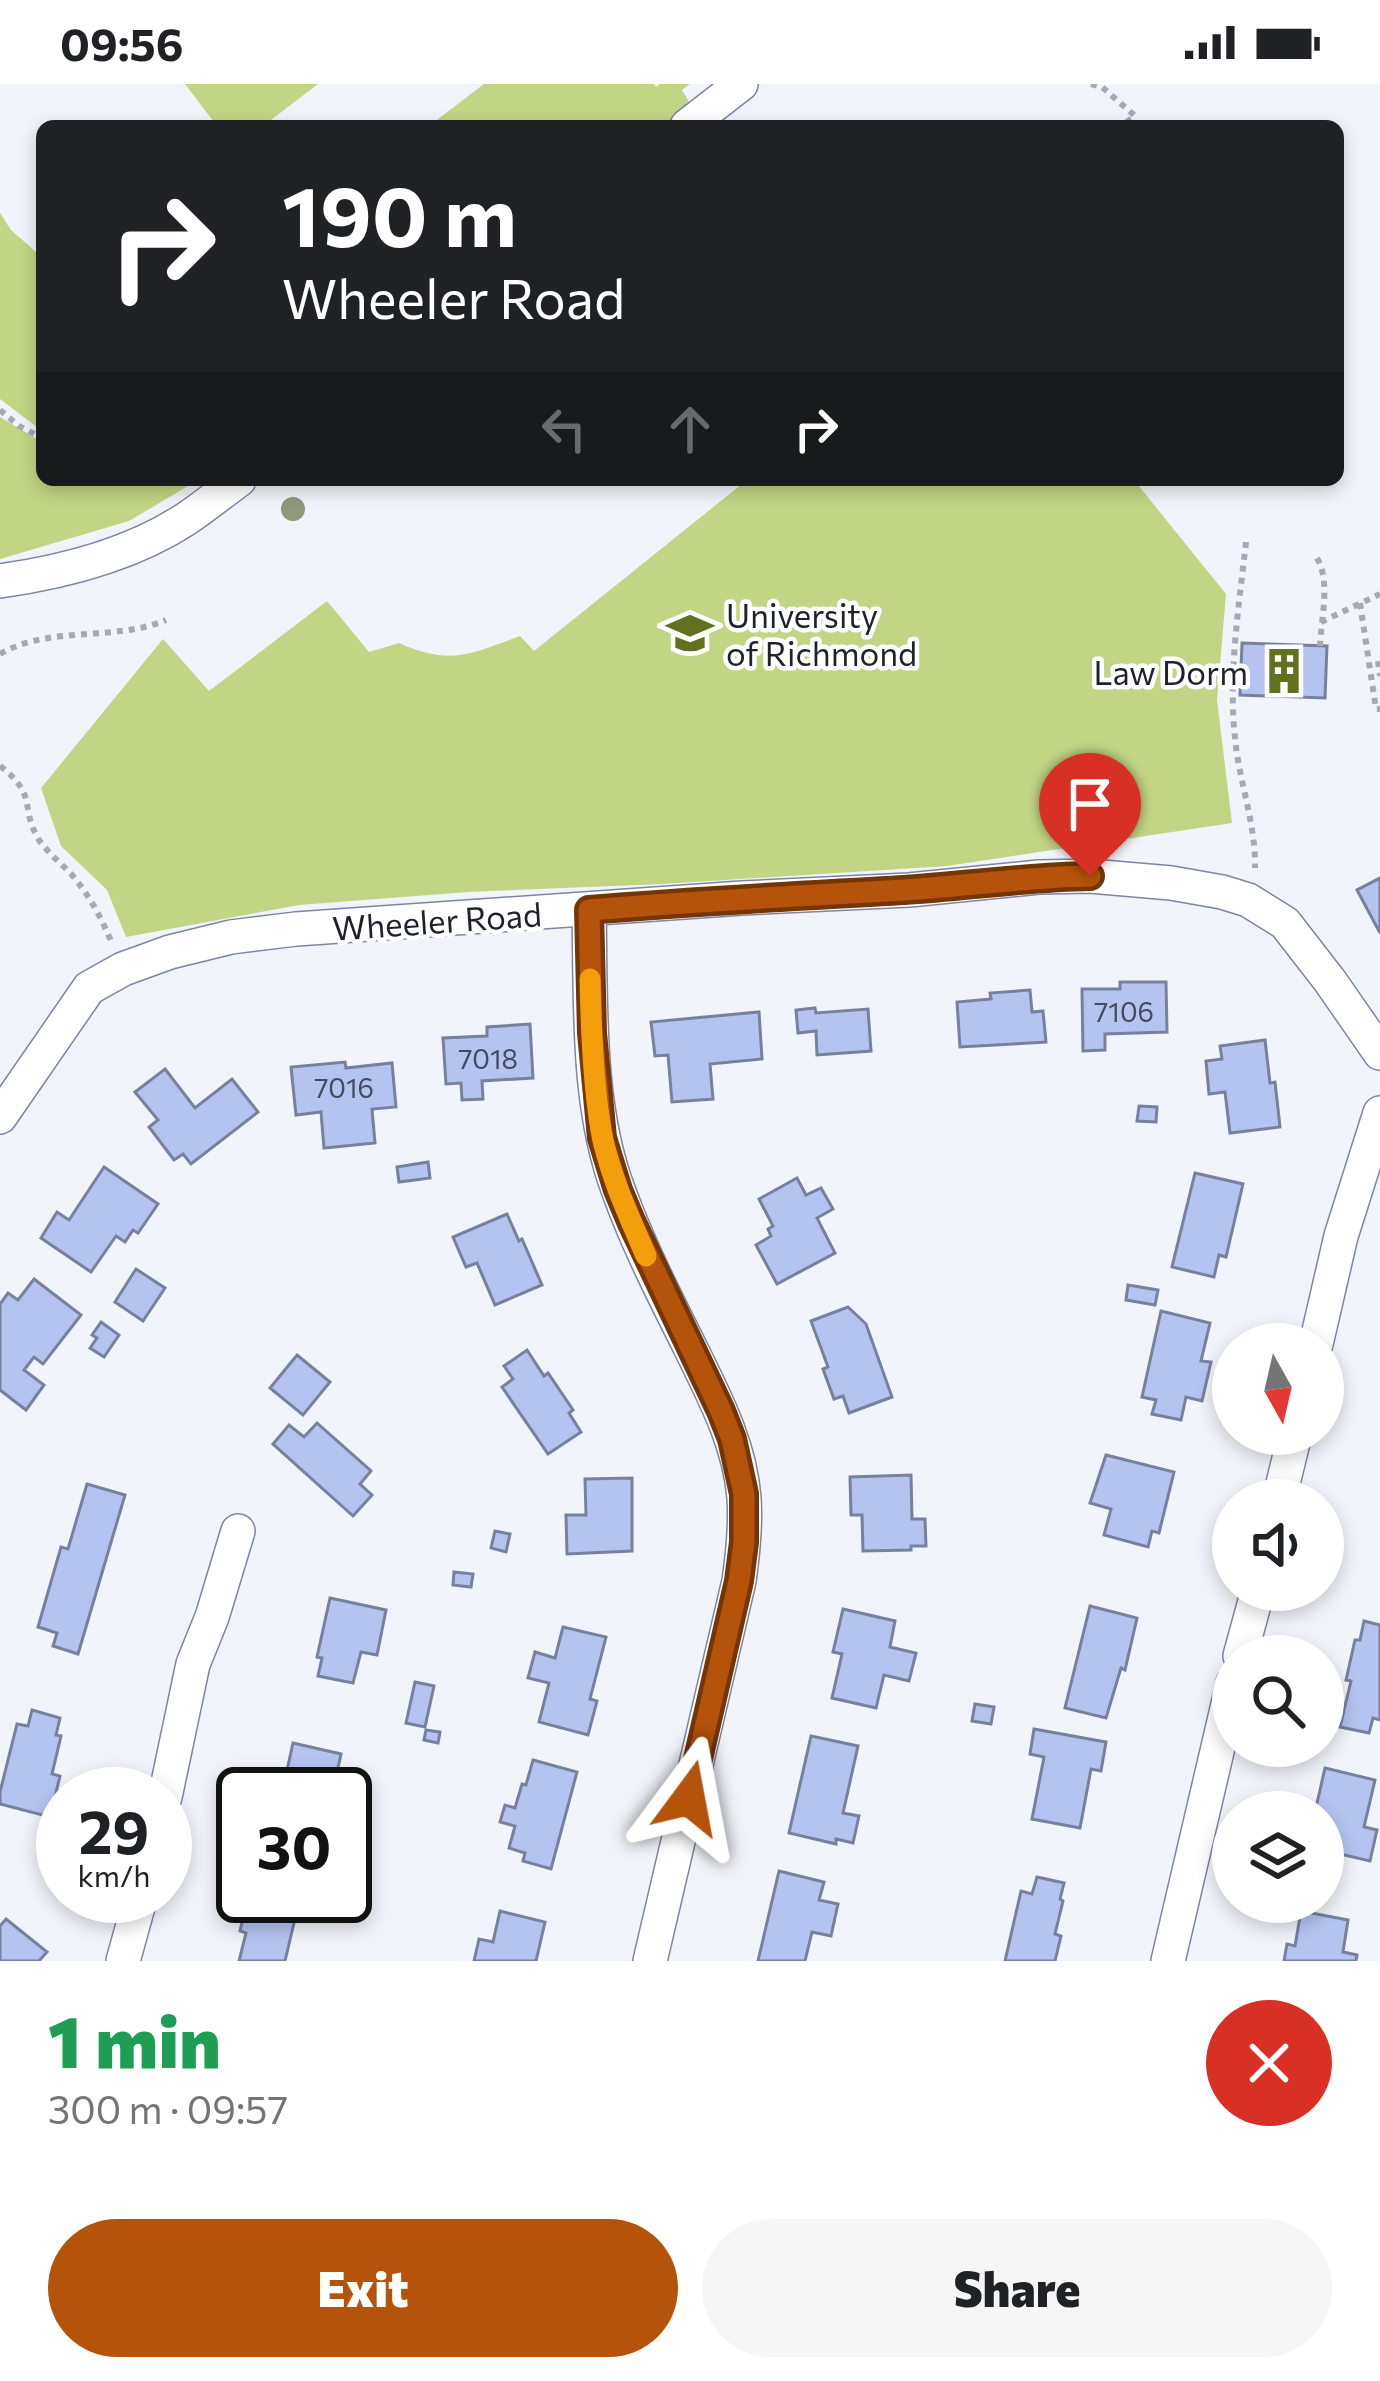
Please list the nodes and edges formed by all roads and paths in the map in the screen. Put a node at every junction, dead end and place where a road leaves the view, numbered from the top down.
1 (741, 84) edge
2 (1091, 84) edge
3 (695, 120) edge
4 (1129, 120) edge
5 (0, 410) edge
6 (36, 435) edge
7 (230, 486) edge
8 (1246, 542) dead end
9 (1317, 558) dead end
10 (0, 581) edge
11 (1380, 593) edge
12 (1360, 603) junction
13 (166, 620) dead end
14 (1321, 622) junction
15 (1319, 646) dead end
16 (0, 654) edge
17 (1378, 661) edge
18 (1380, 676) edge
19 (1380, 709) edge
20 (0, 766) edge
21 (1248, 901) junction
22 (589, 910) junction
23 (123, 969) junction
24 (1380, 1053) edge
25 (1380, 1113) edge
26 (0, 1118) edge
27 (1321, 1323) edge
28 (238, 1531) dead end
29 (171, 1767) edge
30 (1213, 1767) edge
31 (134, 1923) edge
32 (123, 1961) edge
33 (650, 1961) edge
34 (1168, 1961) edge

1 - 3 street
2 - 4 path
5 - 6 path
7 - 10 street
8 - 21 path
9 - 14 path
11 - 12 path
12 - 14 path
12 - 19 path
13 - 16 path
14 - 15 path
17 - 18 path
20 - 23 path
21 - 22 street, Wheeler Road
21 - 24 street, Wheeler Road
22 - 23 street, Wheeler Road
22 - 33 street
23 - 26 street, Wheeler Road
25 - 27 street
28 - 29 street
30 - 34 street
31 - 32 street

